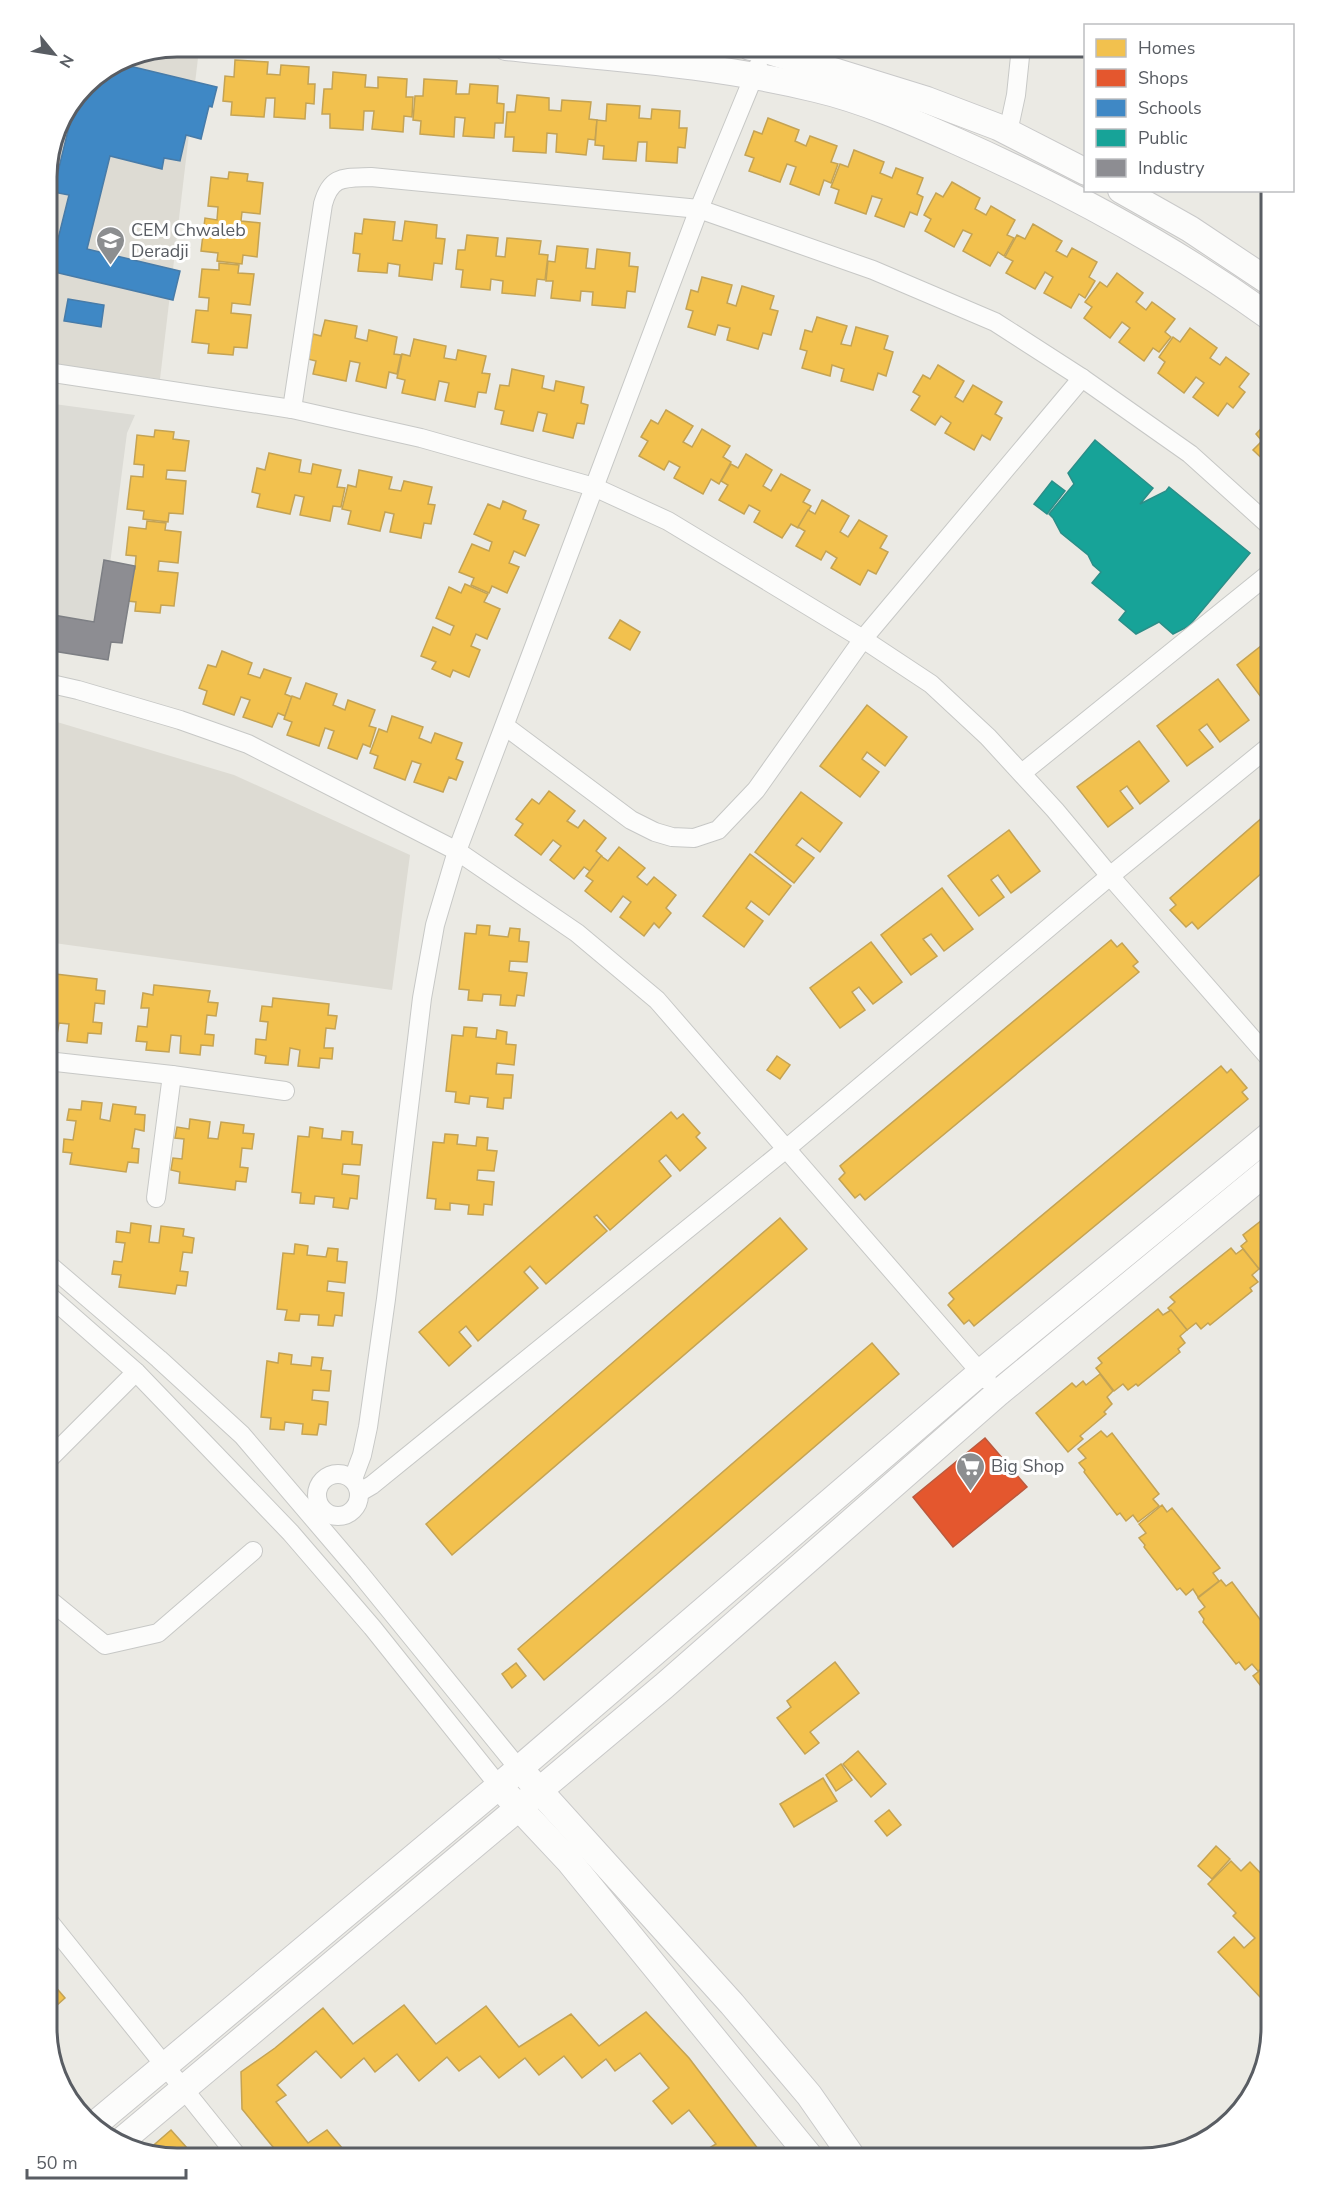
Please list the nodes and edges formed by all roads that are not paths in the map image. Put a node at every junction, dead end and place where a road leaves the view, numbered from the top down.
1 (601, 57) edge
2 (757, 57) edge
3 (790, 57) edge
4 (1020, 57) edge
5 (755, 75) junction
6 (1008, 132) junction
7 (1084, 171) edge
8 (1125, 192) edge
9 (699, 209) junction
10 (1261, 276) edge
11 (1261, 310) edge
12 (57, 374) edge
13 (1082, 378) junction
14 (292, 409) junction
15 (594, 487) junction
16 (1261, 517) edge
17 (1261, 581) edge
18 (863, 639) junction
19 (57, 685) edge
20 (505, 726) junction
21 (1261, 754) edge
22 (1022, 773) junction
23 (457, 851) junction
24 (1110, 876) junction
25 (1261, 1048) edge
26 (57, 1062) edge
27 (172, 1075) junction
28 (285, 1091) dead end
29 (1261, 1143) edge
30 (786, 1149) junction
31 (1261, 1177) edge
32 (156, 1197) dead end
33 (57, 1272) edge
34 (57, 1303) edge
35 (136, 1372) junction
36 (981, 1372) junction
37 (997, 1394) junction
38 (57, 1451) edge
39 (356, 1486) junction
40 (316, 1513) junction
41 (291, 1533) junction
42 (253, 1551) dead end
43 (57, 1608) edge
44 (519, 1769) junction
45 (500, 1786) junction
46 (539, 1791) junction
47 (519, 1808) junction
48 (57, 1933) edge
49 (165, 2067) junction
50 (183, 2090) junction
51 (100, 2120) edge
52 (126, 2137) edge
53 (231, 2148) edge
54 (803, 2148) edge
55 (846, 2148) edge

1 - 5 main road
2 - 5 street
3 - 6 main road
4 - 6 street
5 - 9 street
5 - 11 main road
6 - 7 main road
8 - 10 main road
9 - 13 street
9 - 14 street
9 - 15 street
12 - 14 street
13 - 16 street
13 - 18 street
14 - 15 street
15 - 18 street
15 - 20 street
17 - 22 street
18 - 20 street
18 - 22 street
19 - 23 street
20 - 23 street
21 - 24 street
22 - 24 street
23 - 30 street
23 - 39 street
24 - 25 street
24 - 30 street
26 - 27 street
27 - 28 street
27 - 32 street
29 - 36 main road
30 - 36 street
30 - 39 street
31 - 37 main road
33 - 40 street
34 - 35 street
35 - 38 street
35 - 41 street
36 - 37 street
36 - 44 main road
37 - 46 main road
39 - 40 street
39 - 40 street
40 - 41 street
40 - 44 street
41 - 45 street
42 - 43 street
44 - 45 main road
44 - 46 main road
45 - 47 main road
45 - 49 main road
46 - 47 main road
46 - 55 main road
47 - 50 main road
47 - 54 main road
48 - 49 street
49 - 50 street
49 - 51 main road
50 - 52 main road
50 - 53 street

